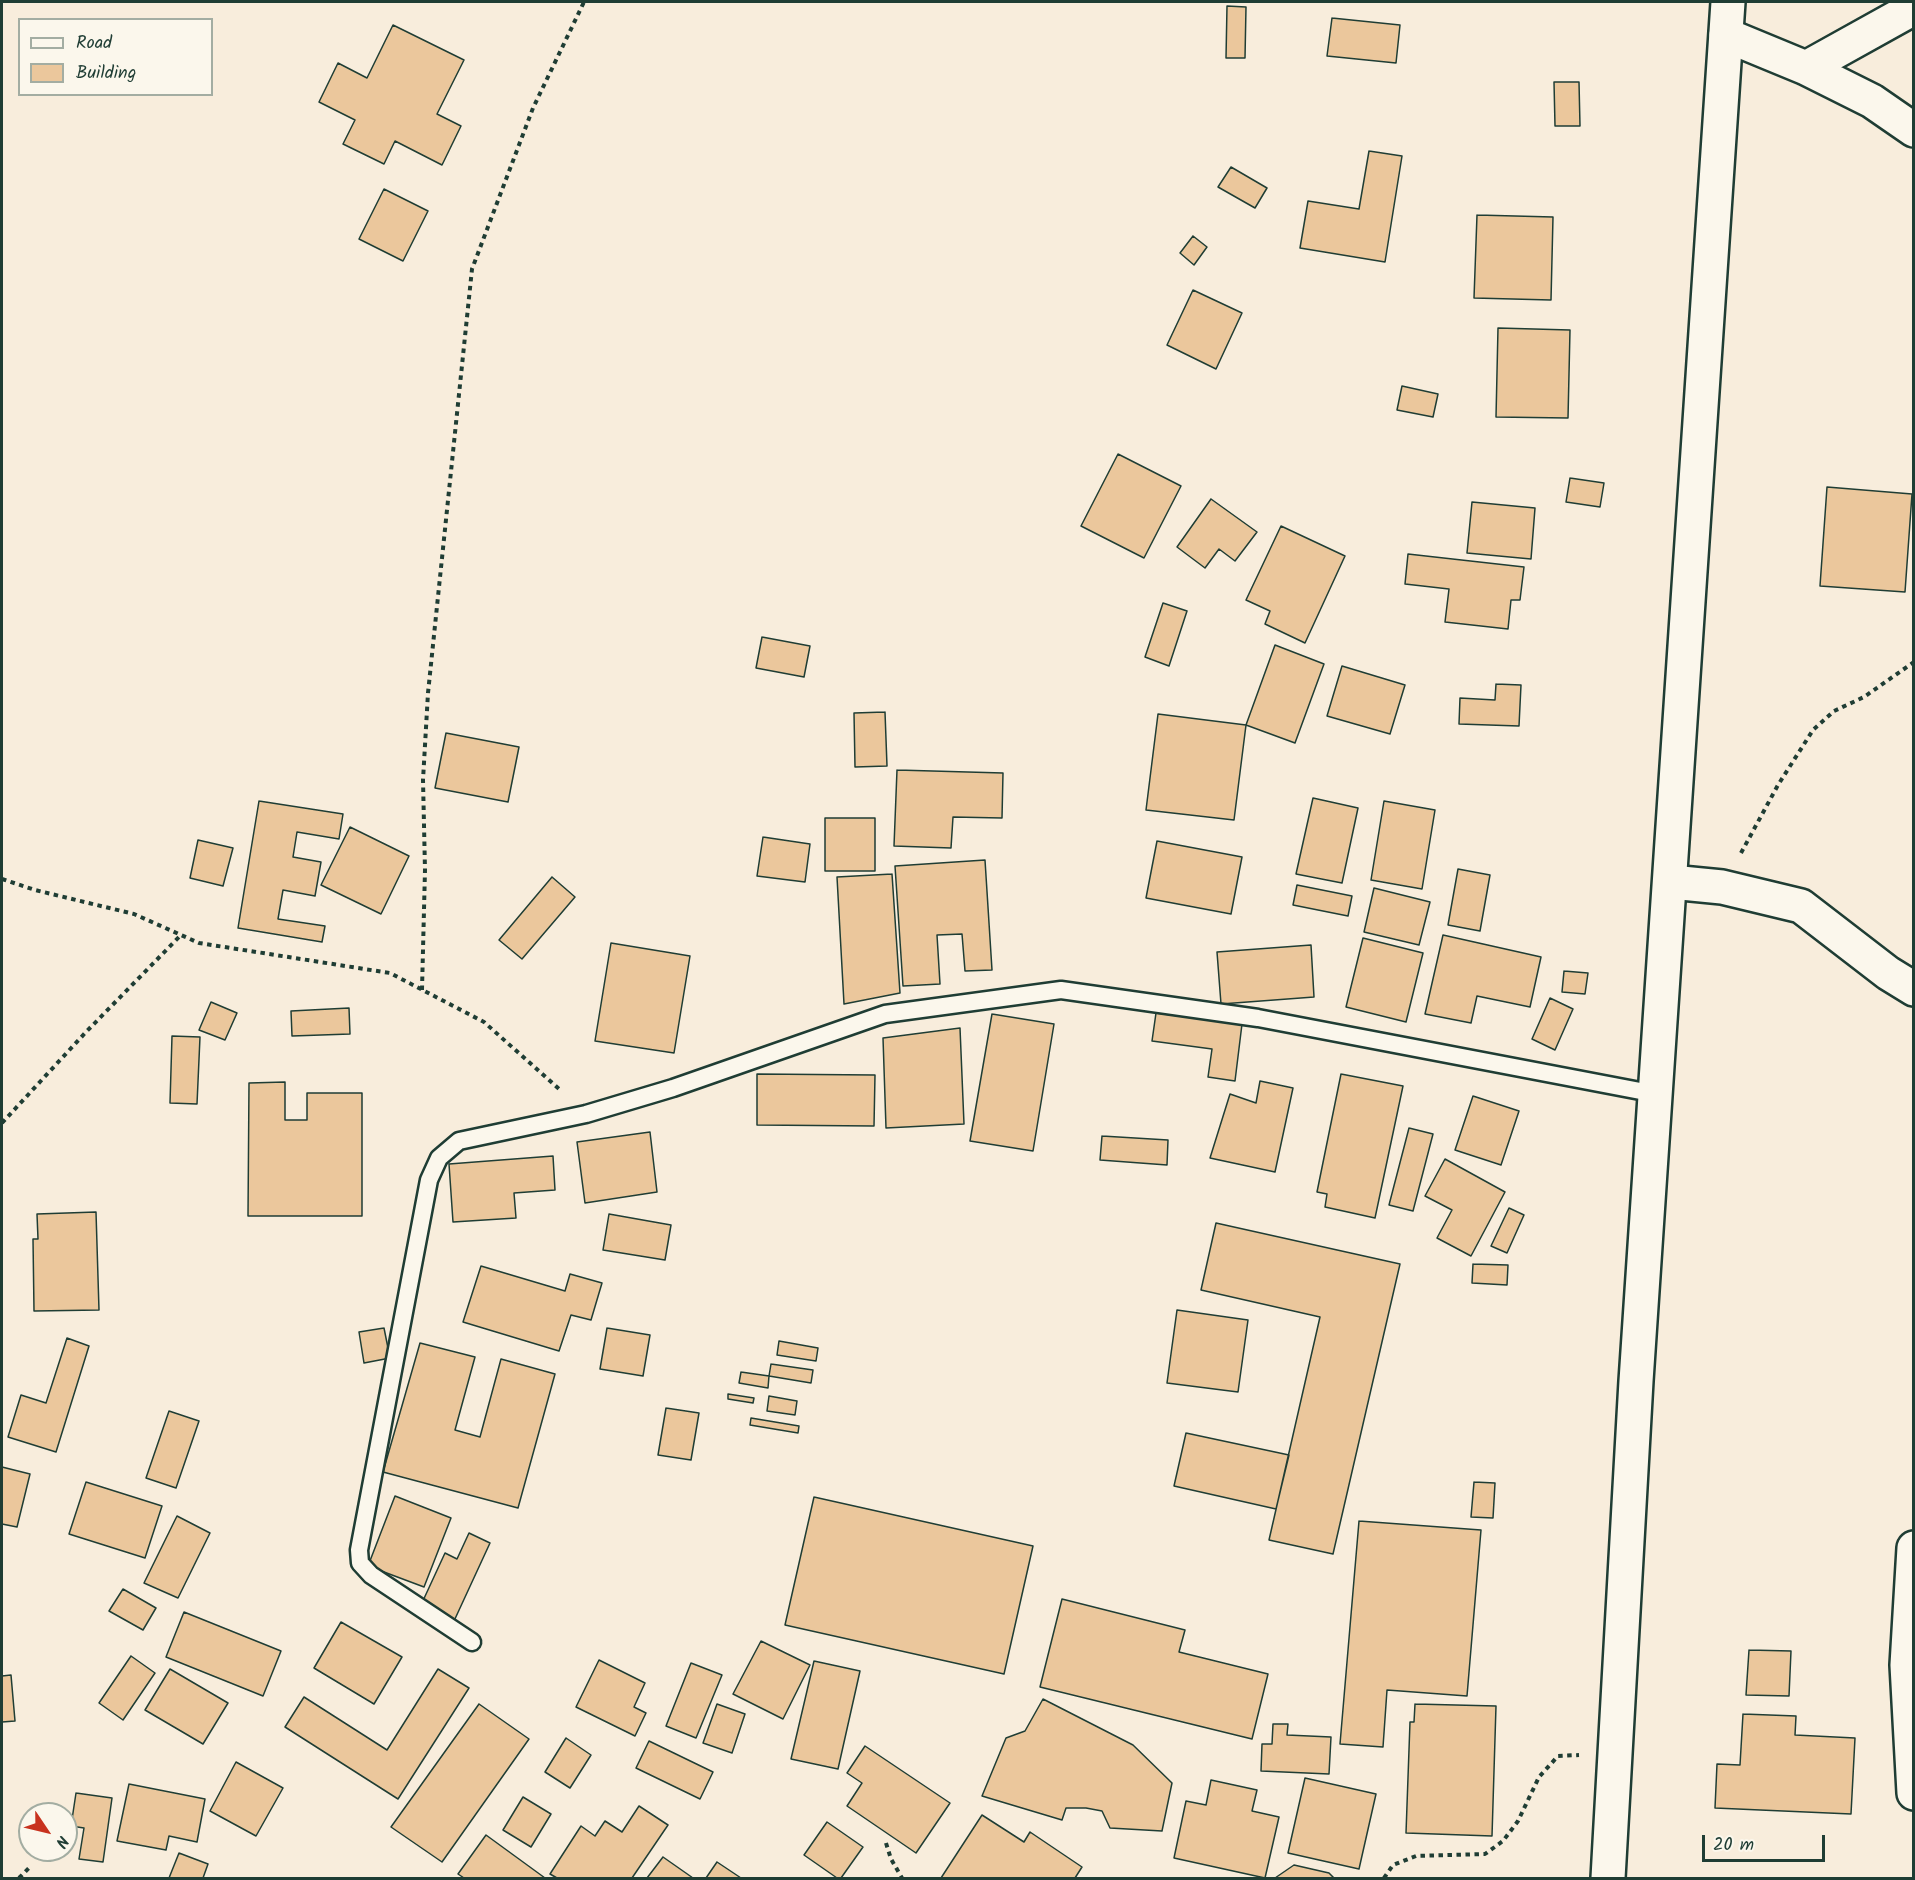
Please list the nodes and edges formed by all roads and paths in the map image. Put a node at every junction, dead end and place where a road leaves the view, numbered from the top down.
1 (584, 2) edge
2 (1728, 2) edge
3 (1914, 8) edge
4 (1726, 36) junction
5 (1806, 68) junction
6 (1914, 130) edge
7 (1914, 662) edge
8 (2, 879) edge
9 (1671, 882) junction
10 (1722, 887) junction
11 (181, 935) junction
12 (1914, 989) edge
13 (422, 990) junction
14 (1656, 1094) junction
15 (586, 1114) junction
16 (2, 1123) edge
17 (1914, 1548) edge
18 (472, 1642) dead end
19 (1615, 1751) junction
20 (1914, 1793) edge
21 (886, 1843) dead end
22 (31, 1866) dead end
23 (19, 1878) edge
24 (902, 1878) edge
25 (1384, 1878) edge
26 (1608, 1878) edge

1 - 13 path
2 - 4 main road
3 - 5 main road
4 - 5 main road
4 - 9 main road
5 - 6 main road
7 - 10 path
8 - 11 path
9 - 10 main road
9 - 14 main road
10 - 12 main road
11 - 13 path
11 - 16 path
13 - 15 path
14 - 15 lane
14 - 19 main road
15 - 18 lane
17 - 20 main road
19 - 25 path
19 - 26 main road
21 - 24 path
22 - 23 path

